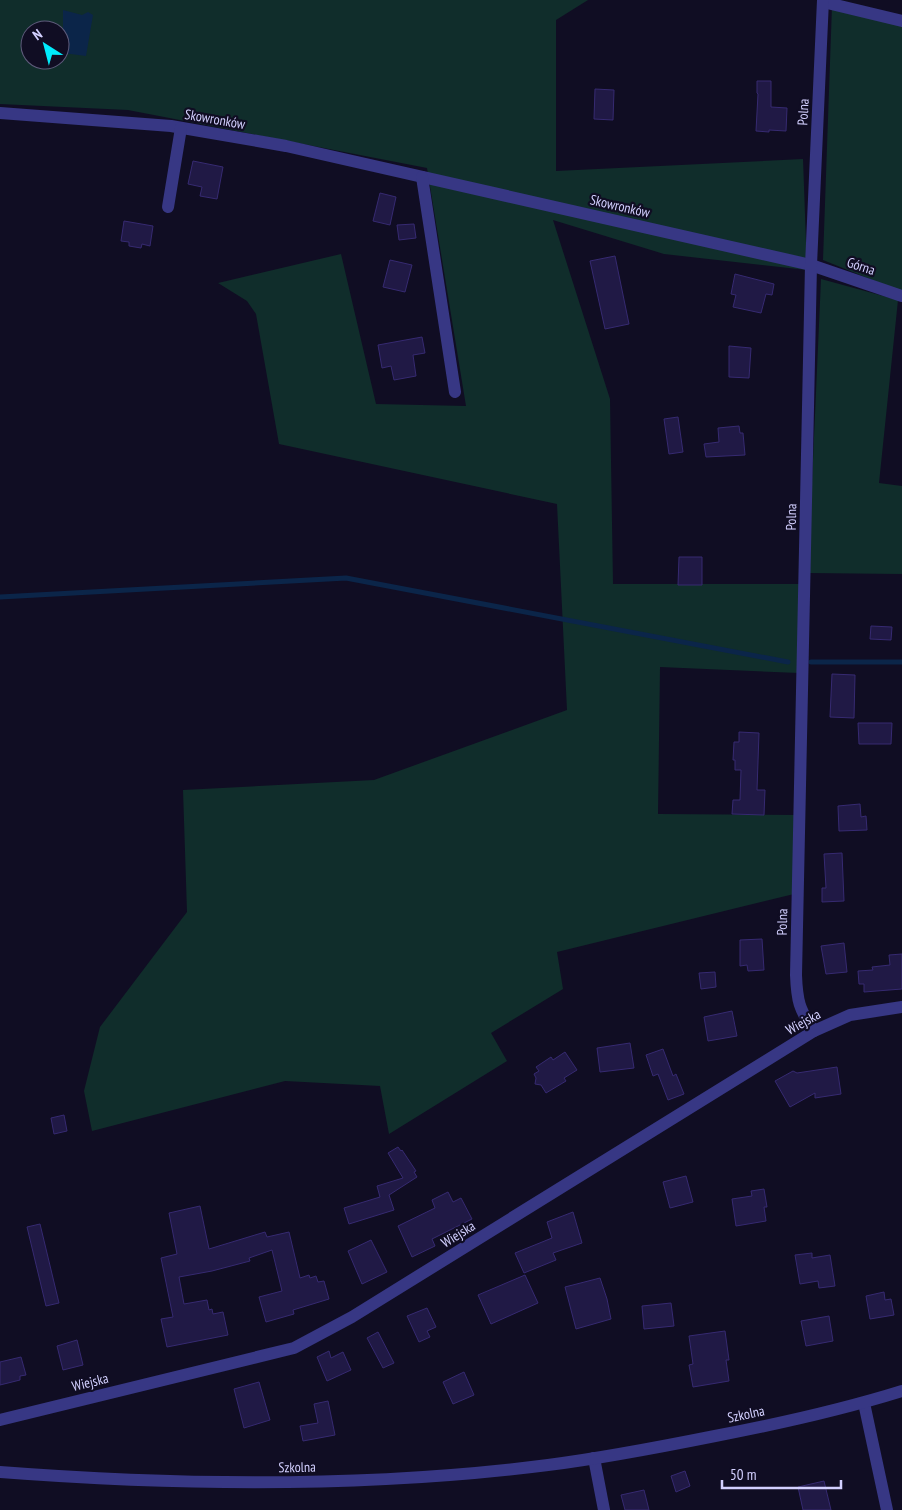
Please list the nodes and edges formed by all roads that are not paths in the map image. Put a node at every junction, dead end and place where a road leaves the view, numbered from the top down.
1 (823, 1) edge
2 (902, 21) edge
3 (0, 113) edge
4 (180, 128) junction
5 (422, 177) junction
6 (168, 207) dead end
7 (811, 265) junction
8 (902, 296) edge
9 (455, 392) dead end
10 (902, 1007) edge
11 (814, 1031) junction
12 (902, 1391) edge
13 (864, 1403) junction
14 (0, 1420) edge
15 (594, 1458) junction
16 (0, 1472) edge
17 (604, 1510) edge
18 (887, 1510) edge

1 - 2 street
1 - 7 street, Polna
3 - 4 street, Skowronków
4 - 5 street, Skowronków
4 - 6 street
5 - 7 street, Skowronków
5 - 9 street
7 - 8 street, Górna
7 - 11 street, Polna
10 - 11 street, Wiejska
11 - 14 street, Wiejska
12 - 13 street, Szkolna
13 - 15 street, Szkolna
13 - 18 street
15 - 16 street, Szkolna
15 - 17 street

